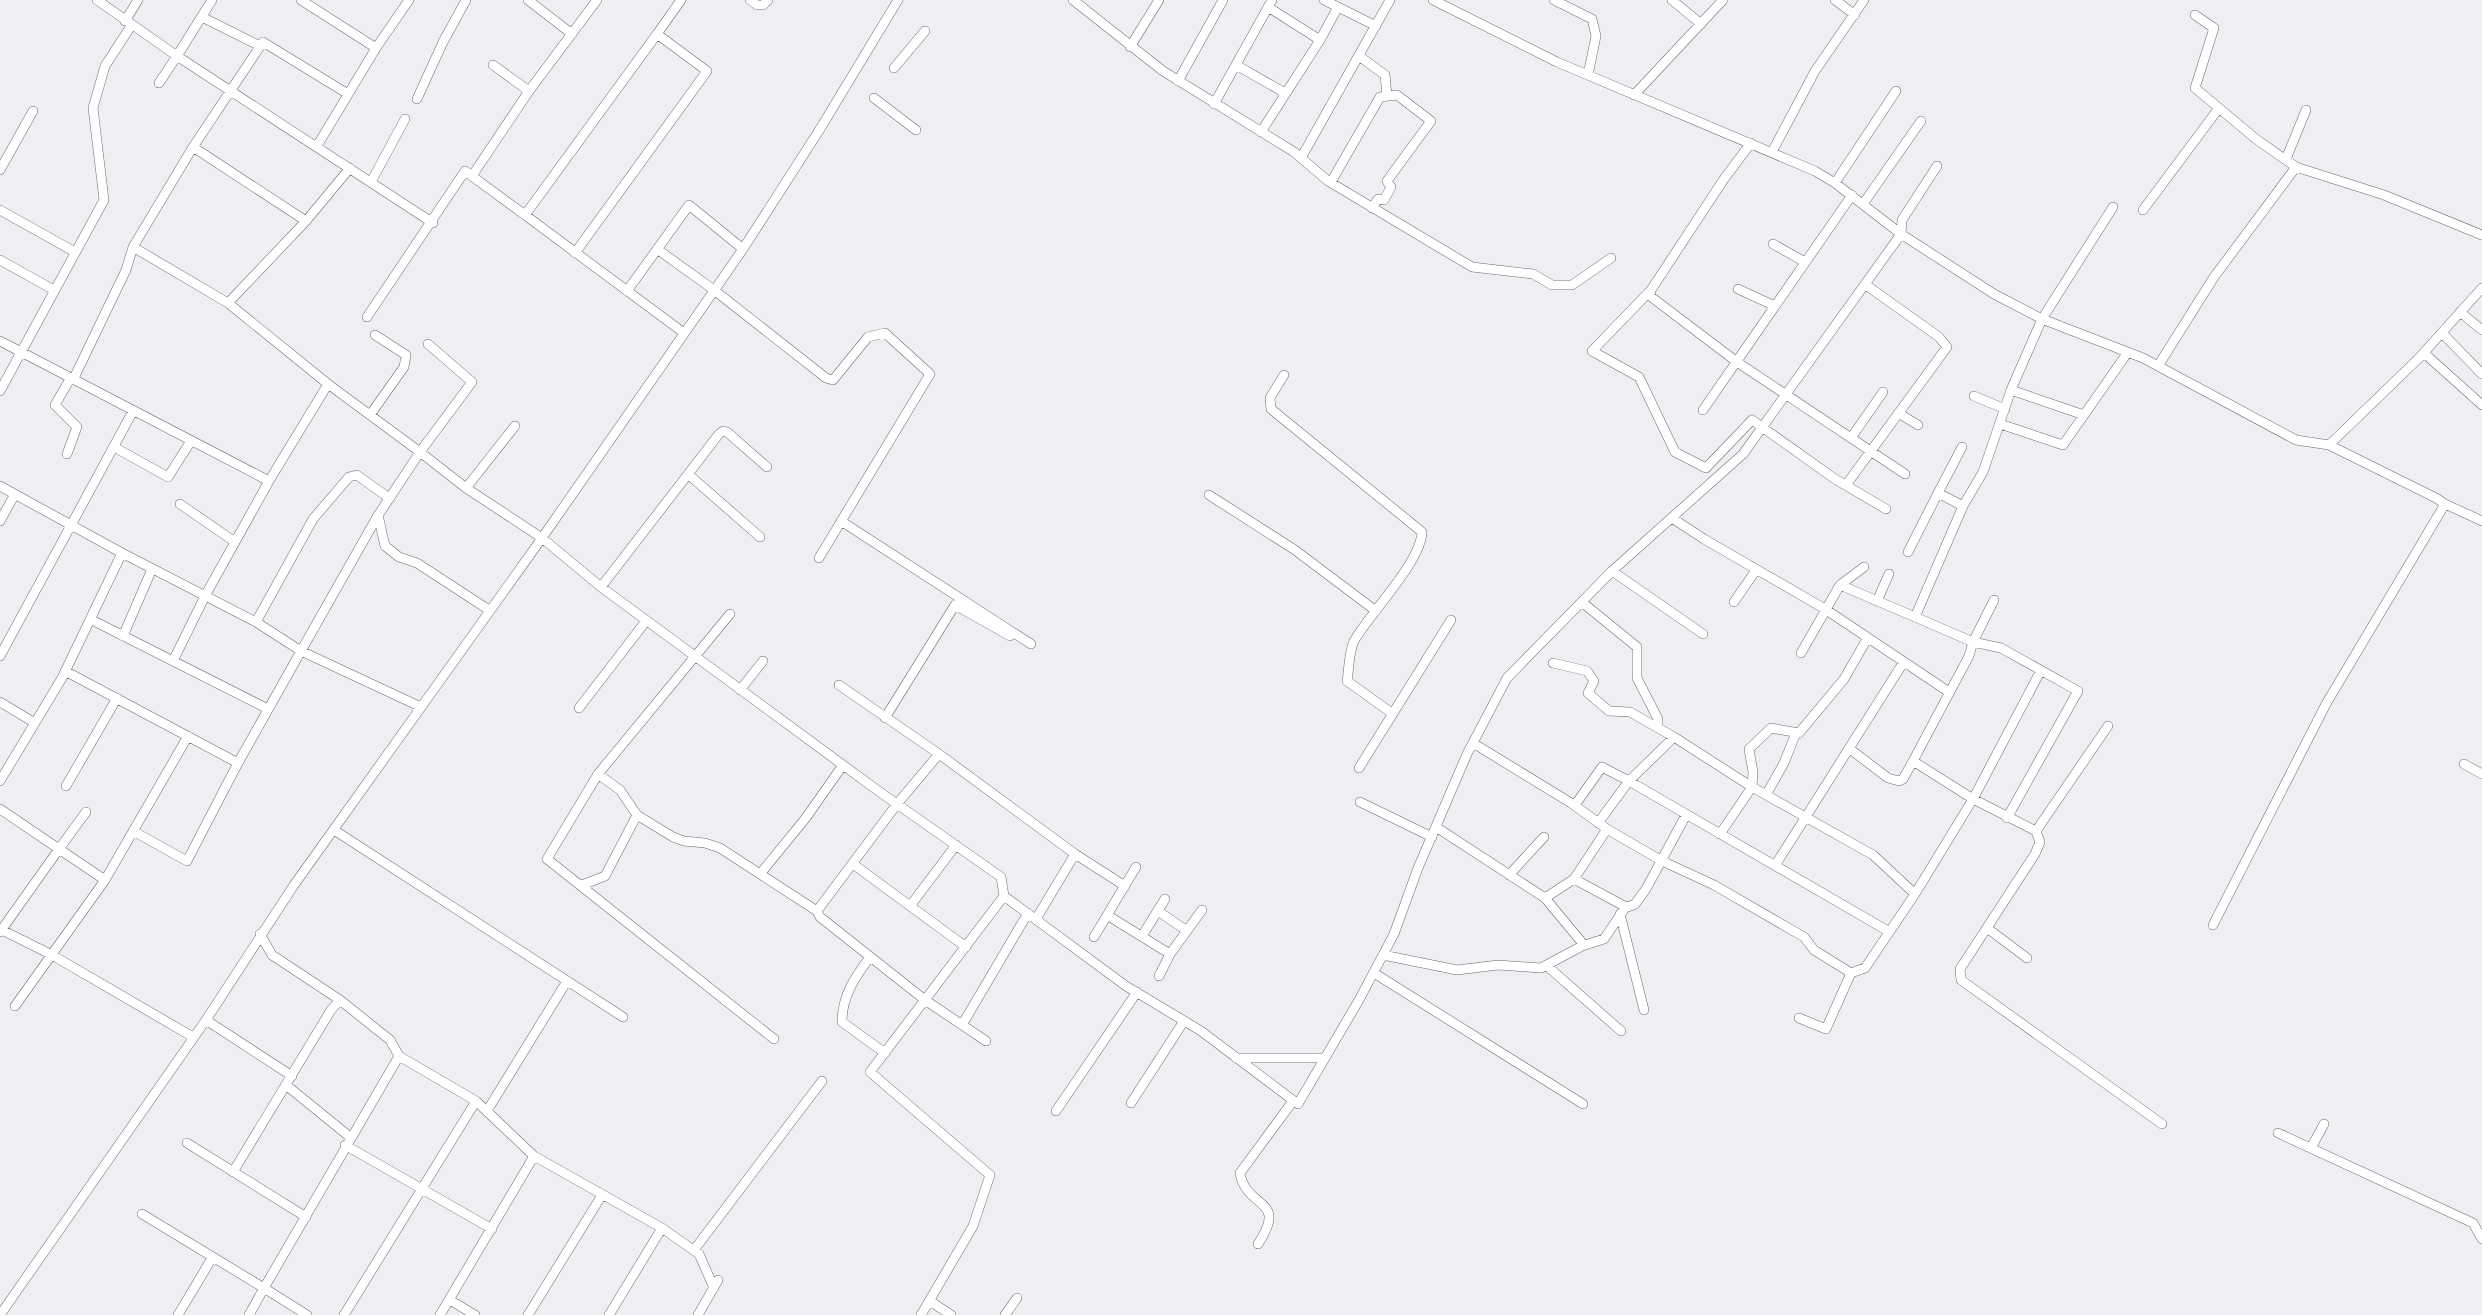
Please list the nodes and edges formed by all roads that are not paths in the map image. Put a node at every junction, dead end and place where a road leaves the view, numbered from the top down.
1 (97, 0) edge
2 (138, 0) edge
3 (212, 0) edge
4 (301, 0) edge
5 (409, 0) edge
6 (466, 0) edge
7 (528, 0) edge
8 (597, 0) edge
9 (681, 0) edge
10 (750, 0) edge
11 (768, 0) edge
12 (898, 0) edge
13 (1073, 0) edge
14 (1159, 0) edge
15 (1223, 0) edge
16 (1324, 0) edge
17 (1390, 0) edge
18 (1433, 0) edge
19 (1554, 0) edge
20 (1672, 0) edge
21 (1723, 0) edge
22 (1835, 0) edge
23 (1864, 0) edge
24 (1270, 4) edge
25 (1338, 7) junction
26 (1855, 15) junction
27 (2195, 15) dead end
28 (202, 17) junction
29 (128, 23) junction
30 (1701, 24) junction
31 (1376, 27) junction
32 (925, 31) dead end
33 (572, 34) junction
34 (657, 34) junction
35 (1320, 40) junction
36 (260, 46) junction
37 (1130, 47) junction
38 (376, 48) junction
39 (177, 56) junction
40 (1359, 56) junction
41 (493, 65) dead end
42 (1236, 65) junction
43 (894, 68) dead end
44 (1588, 75) junction
45 (1178, 81) junction
46 (159, 83) dead end
47 (230, 91) junction
48 (529, 91) junction
49 (1896, 91) dead end
50 (1285, 93) junction
51 (348, 94) junction
52 (1388, 95) junction
53 (1634, 95) junction
54 (874, 98) dead end
55 (417, 99) dead end
56 (1214, 104) junction
57 (2219, 108) junction
58 (2306, 110) dead end
59 (33, 111) dead end
60 (405, 118) dead end
61 (1921, 121) dead end
62 (916, 130) dead end
63 (1261, 132) junction
64 (1751, 143) junction
65 (316, 146) junction
66 (194, 147) junction
67 (1772, 152) junction
68 (1301, 158) junction
69 (2286, 159) junction
70 (1937, 166) dead end
71 (2296, 167) junction
72 (350, 168) junction
73 (0, 170) edge
74 (472, 176) junction
75 (371, 182) junction
76 (1331, 183) junction
77 (1835, 183) junction
78 (1852, 195) junction
79 (1863, 204) junction
80 (2113, 207) dead end
81 (1372, 208) junction
82 (0, 210) edge
83 (2143, 210) dead end
84 (525, 215) junction
85 (306, 221) junction
86 (433, 223) junction
87 (1901, 234) junction
88 (2482, 235) edge
89 (1773, 244) dead end
90 (133, 247) junction
91 (657, 249) junction
92 (743, 249) junction
93 (75, 252) junction
94 (575, 253) junction
95 (1611, 258) dead end
96 (0, 260) edge
97 (1805, 262) junction
98 (1866, 285) junction
99 (2482, 288) edge
100 (1738, 289) dead end
101 (54, 290) junction
102 (714, 290) junction
103 (1651, 290) junction
104 (627, 291) junction
105 (228, 303) junction
106 (1775, 306) junction
107 (2460, 312) junction
108 (368, 317) dead end
109 (2042, 319) junction
110 (2482, 330) edge
111 (684, 333) junction
112 (2442, 333) junction
113 (375, 334) dead end
114 (0, 341) edge
115 (428, 344) dead end
116 (19, 352) junction
117 (2127, 352) junction
118 (2424, 353) junction
119 (1737, 362) junction
120 (2158, 366) junction
121 (2482, 374) edge
122 (1284, 375) dead end
123 (72, 379) junction
124 (328, 384) junction
125 (2011, 390) junction
126 (0, 391) edge
127 (1882, 392) dead end
128 (1787, 395) junction
129 (1974, 396) dead end
130 (2482, 405) edge
131 (2005, 409) junction
132 (1703, 410) dead end
133 (133, 411) junction
134 (1898, 413) junction
135 (370, 415) junction
136 (2084, 415) junction
137 (2000, 424) junction
138 (1918, 425) dead end
139 (515, 426) dead end
140 (1763, 428) junction
141 (1851, 438) junction
142 (191, 441) junction
143 (2329, 445) junction
144 (114, 447) junction
145 (1962, 447) dead end
146 (1871, 450) junction
147 (420, 452) junction
148 (67, 454) dead end
149 (767, 467) dead end
150 (688, 474) junction
151 (1905, 474) dead end
152 (269, 481) junction
153 (1846, 485) junction
154 (0, 486) edge
155 (466, 488) junction
156 (1938, 493) junction
157 (15, 494) junction
158 (1209, 495) dead end
159 (389, 498) junction
160 (180, 504) dead end
161 (2445, 504) junction
162 (1963, 506) junction
163 (1886, 509) dead end
164 (378, 515) junction
165 (1672, 518) junction
166 (0, 521) edge
167 (841, 521) junction
168 (2482, 521) edge
169 (71, 525) junction
170 (760, 537) dead end
171 (542, 538) junction
172 (235, 542) junction
173 (1908, 552) dead end
174 (122, 553) junction
175 (819, 558) dead end
176 (1864, 567) dead end
177 (152, 569) junction
178 (1756, 570) junction
179 (1612, 571) junction
180 (1889, 574) dead end
181 (1840, 585) junction
182 (601, 588) junction
183 (205, 596) junction
184 (1994, 600) dead end
185 (1877, 601) junction
186 (1734, 602) dead end
187 (1583, 603) junction
188 (1825, 609) junction
189 (489, 610) junction
190 (1376, 610) junction
191 (730, 614) dead end
192 (1915, 617) junction
193 (90, 619) junction
194 (1451, 620) dead end
195 (646, 621) junction
196 (256, 622) junction
197 (1703, 634) dead end
198 (123, 636) junction
199 (1014, 639) dead end
200 (1868, 639) junction
201 (1974, 642) junction
202 (1031, 644) dead end
203 (301, 651) junction
204 (1801, 653) dead end
205 (0, 656) edge
206 (696, 657) junction
207 (173, 661) junction
208 (763, 661) dead end
209 (1553, 663) dead end
210 (1904, 663) junction
211 (65, 671) junction
212 (2040, 672) junction
213 (839, 685) dead end
214 (740, 690) junction
215 (1949, 692) junction
216 (117, 698) junction
217 (0, 702) edge
218 (421, 707) junction
219 (579, 708) dead end
220 (268, 709) junction
221 (1393, 714) junction
222 (885, 718) junction
223 (34, 723) junction
224 (1657, 726) junction
225 (2108, 726) dead end
226 (1796, 733) junction
227 (188, 736) junction
228 (1674, 737) junction
229 (1473, 743) junction
230 (1850, 749) junction
231 (939, 754) junction
232 (1913, 761) junction
233 (238, 763) junction
234 (2464, 764) dead end
235 (843, 765) junction
236 (1359, 768) dead end
237 (598, 774) junction
238 (2482, 774) edge
239 (0, 781) edge
240 (1629, 781) junction
241 (66, 786) dead end
242 (1752, 787) junction
243 (1766, 795) junction
244 (1973, 799) junction
245 (1360, 802) dead end
246 (897, 804) junction
247 (1575, 805) junction
248 (1, 812) edge
249 (86, 812) dead end
250 (637, 815) junction
251 (1686, 815) junction
252 (1805, 818) junction
253 (2007, 818) junction
254 (1602, 826) junction
255 (1436, 827) junction
256 (334, 830) junction
257 (133, 831) junction
258 (2036, 831) junction
259 (1720, 834) junction
260 (1432, 837) junction
261 (1544, 837) dead end
262 (956, 845) junction
263 (59, 849) junction
264 (1075, 854) junction
265 (1662, 861) junction
266 (852, 864) junction
267 (1776, 864) junction
268 (1136, 867) dead end
269 (760, 874) junction
270 (1509, 875) junction
271 (1574, 879) junction
272 (105, 880) junction
273 (582, 885) junction
274 (1125, 886) junction
275 (1915, 894) junction
276 (1004, 896) junction
277 (1545, 898) junction
278 (1165, 899) dead end
279 (910, 906) junction
280 (1202, 910) dead end
281 (817, 911) junction
282 (1158, 911) junction
283 (1623, 911) junction
284 (1107, 915) junction
285 (1032, 916) junction
286 (2213, 925) dead end
287 (1987, 928) junction
288 (1, 931) edge
289 (1888, 931) junction
290 (1187, 932) junction
291 (260, 934) junction
292 (1094, 936) dead end
293 (1142, 936) junction
294 (1584, 945) junction
295 (966, 947) junction
296 (1170, 954) junction
297 (52, 955) junction
298 (1383, 955) junction
299 (870, 957) junction
300 (2027, 958) dead end
301 (1546, 965) junction
302 (1374, 973) junction
303 (1851, 974) junction
304 (1159, 976) dead end
305 (567, 981) junction
306 (1137, 992) junction
307 (340, 1000) junction
308 (925, 1000) junction
309 (15, 1006) dead end
310 (1644, 1010) dead end
311 (623, 1017) dead end
312 (1799, 1018) dead end
313 (206, 1020) junction
314 (1184, 1021) junction
315 (962, 1025) junction
316 (1621, 1031) dead end
317 (193, 1036) junction
318 (774, 1039) dead end
319 (986, 1041) dead end
320 (885, 1053) junction
321 (399, 1056) junction
322 (1236, 1058) junction
323 (1325, 1058) junction
324 (292, 1076) junction
325 (822, 1081) dead end
326 (286, 1085) junction
327 (476, 1101) junction
328 (1293, 1101) junction
329 (1131, 1103) dead end
330 (1583, 1104) dead end
331 (487, 1111) junction
332 (1056, 1111) dead end
333 (2162, 1124) dead end
334 (2324, 1124) dead end
335 (2278, 1133) dead end
336 (348, 1141) junction
337 (187, 1143) dead end
338 (2311, 1148) junction
339 (534, 1156) junction
340 (233, 1172) junction
341 (421, 1188) junction
342 (602, 1195) junction
343 (142, 1214) dead end
344 (306, 1217) junction
345 (662, 1228) junction
346 (492, 1229) junction
347 (2482, 1239) edge
348 (1258, 1245) dead end
349 (694, 1251) junction
350 (212, 1257) junction
351 (264, 1288) junction
352 (1017, 1298) dead end
353 (450, 1300) junction
354 (930, 1301) junction
355 (0, 1315) edge
356 (178, 1315) edge
357 (249, 1315) edge
358 (307, 1315) edge
359 (344, 1315) edge
360 (440, 1315) edge
361 (475, 1315) edge
362 (528, 1315) edge
363 (609, 1315) edge
364 (698, 1315) edge
365 (921, 1315) edge
366 (951, 1315) edge
367 (1005, 1315) edge

1 - 29 street
2 - 29 street
3 - 28 street
4 - 38 street
5 - 38 street
6 - 55 street
7 - 33 street
8 - 33 street
9 - 34 street
10 - 11 street
12 - 92 street
13 - 37 street
14 - 37 street
15 - 45 street
16 - 25 street
17 - 31 street
18 - 44 street
19 - 44 street
20 - 30 street
21 - 30 street
22 - 26 street
23 - 26 street
24 - 35 street
24 - 42 street
25 - 31 street
25 - 35 street
26 - 67 street
27 - 57 street
28 - 36 street
28 - 39 street
29 - 39 street
29 - 93 street
30 - 53 street
31 - 40 street
32 - 43 street
33 - 48 street
34 - 84 street
34 - 94 street
35 - 50 street
36 - 47 street
36 - 51 street
37 - 45 street
38 - 51 street
39 - 46 street
39 - 47 street
40 - 52 street
40 - 68 street
41 - 48 street
42 - 50 street
42 - 56 street
44 - 53 street
45 - 56 street
47 - 65 street
47 - 66 street
48 - 74 street
49 - 77 street
50 - 63 street
51 - 65 street
52 - 76 street
52 - 81 street
53 - 64 street
54 - 62 street
56 - 63 street
57 - 69 street
57 - 83 street
58 - 69 street
59 - 73 street
60 - 75 street
61 - 79 street
63 - 68 street
64 - 67 street
64 - 103 street
65 - 72 street
66 - 85 street
66 - 90 street
67 - 77 street
68 - 76 street
69 - 71 street
70 - 87 street
71 - 88 street
71 - 120 street
72 - 75 street
72 - 85 street
74 - 84 street
74 - 86 street
75 - 86 street
76 - 81 street
77 - 78 street
78 - 79 street
78 - 97 street
79 - 87 street
80 - 109 street
81 - 95 street
82 - 93 street
84 - 94 street
85 - 105 street
86 - 108 street
87 - 98 street
87 - 109 street
89 - 97 street
90 - 105 street
90 - 123 street
91 - 92 street
91 - 102 street
91 - 104 street
92 - 102 street
93 - 101 street
94 - 104 street
96 - 101 street
97 - 106 street
98 - 128 street
98 - 134 street
99 - 107 street
100 - 106 street
101 - 116 street
102 - 111 street
102 - 167 street
103 - 119 street
103 - 140 street
104 - 111 street
105 - 124 street
106 - 119 street
107 - 110 street
107 - 112 street
109 - 117 street
109 - 125 street
111 - 171 street
112 - 118 street
112 - 121 street
113 - 135 street
114 - 116 street
115 - 147 street
116 - 123 street
116 - 126 street
117 - 120 street
117 - 136 street
118 - 130 street
118 - 143 street
119 - 128 street
119 - 132 street
120 - 143 street
122 - 190 street
123 - 133 street
123 - 148 street
124 - 135 street
124 - 152 street
125 - 131 street
125 - 136 street
127 - 141 street
128 - 140 street
128 - 141 street
129 - 131 street
131 - 137 street
133 - 142 street
133 - 144 street
134 - 138 street
134 - 146 street
135 - 147 street
136 - 137 street
137 - 162 street
139 - 155 street
140 - 153 street
140 - 165 street
141 - 146 street
142 - 144 street
142 - 152 street
143 - 161 street
144 - 169 street
145 - 156 street
146 - 151 street
146 - 153 street
147 - 155 street
147 - 159 street
149 - 150 street
150 - 170 street
150 - 182 street
152 - 172 street
153 - 163 street
154 - 157 street
155 - 171 street
156 - 162 street
156 - 173 street
157 - 166 street
157 - 169 street
158 - 190 street
159 - 164 street
159 - 196 street
160 - 172 street
161 - 168 street
161 - 286 street
162 - 192 street
164 - 189 street
164 - 203 street
165 - 178 street
165 - 179 street
167 - 175 street
167 - 202 street
169 - 174 street
169 - 205 street
171 - 182 street
171 - 189 street
172 - 183 street
174 - 177 street
174 - 193 street
176 - 181 street
177 - 183 street
177 - 198 street
178 - 186 street
178 - 188 street
179 - 187 street
179 - 197 street
180 - 185 street
181 - 185 street
181 - 188 street
182 - 195 street
183 - 196 street
183 - 207 street
184 - 201 street
185 - 192 street
187 - 224 street
187 - 229 street
188 - 200 street
188 - 204 street
189 - 218 street
190 - 221 street
191 - 206 street
192 - 201 street
193 - 198 street
193 - 211 street
194 - 221 street
195 - 206 street
195 - 219 street
196 - 203 street
198 - 207 street
199 - 222 street
200 - 210 street
200 - 226 street
201 - 212 street
201 - 215 street
203 - 218 street
203 - 220 street
206 - 214 street
206 - 237 street
207 - 220 street
208 - 214 street
209 - 224 street
210 - 215 street
210 - 230 street
211 - 216 street
211 - 223 street
212 - 244 street
212 - 253 street
213 - 222 street
214 - 235 street
215 - 232 street
216 - 227 street
216 - 241 street
217 - 223 street
218 - 256 street
220 - 233 street
221 - 236 street
222 - 231 street
223 - 239 street
224 - 228 street
225 - 258 street
226 - 242 street
226 - 243 street
227 - 233 street
227 - 257 street
228 - 240 street
228 - 242 street
229 - 247 street
229 - 255 street
230 - 232 street
230 - 252 street
231 - 246 street
231 - 264 street
232 - 244 street
233 - 257 street
234 - 238 street
235 - 246 street
235 - 269 street
237 - 250 street
237 - 273 street
240 - 247 street
240 - 251 street
240 - 254 street
242 - 243 street
242 - 259 street
243 - 252 street
244 - 253 street
244 - 275 street
245 - 260 street
246 - 262 street
246 - 266 street
247 - 254 street
248 - 263 street
249 - 263 street
250 - 269 street
250 - 273 street
251 - 259 street
251 - 265 street
252 - 267 street
252 - 275 street
253 - 258 street
254 - 265 street
254 - 271 street
255 - 260 street
255 - 270 street
256 - 291 street
256 - 305 street
257 - 272 street
258 - 287 street
259 - 267 street
260 - 298 street
261 - 270 street
262 - 276 street
262 - 279 street
263 - 272 street
263 - 288 street
264 - 274 street
264 - 285 street
265 - 283 street
265 - 303 street
266 - 279 street
266 - 281 street
267 - 289 street
268 - 274 street
269 - 281 street
270 - 277 street
271 - 277 street
271 - 283 street
272 - 297 street
273 - 318 street
274 - 284 street
275 - 289 street
276 - 285 street
276 - 295 street
277 - 294 street
278 - 282 street
279 - 295 street
280 - 290 street
281 - 299 street
282 - 290 street
282 - 293 street
283 - 294 street
283 - 310 street
284 - 292 street
284 - 293 street
285 - 306 street
285 - 315 street
287 - 300 street
287 - 333 street
288 - 297 street
289 - 303 street
290 - 296 street
291 - 307 street
291 - 313 street
293 - 296 street
294 - 301 street
295 - 308 street
296 - 304 street
297 - 309 street
297 - 317 street
298 - 301 street
298 - 302 street
299 - 308 street
299 - 320 street
301 - 316 street
302 - 323 street
302 - 330 street
303 - 312 street
305 - 311 street
305 - 331 street
306 - 314 street
306 - 332 street
307 - 321 street
307 - 324 street
308 - 315 street
308 - 320 street
313 - 317 street
313 - 324 street
314 - 322 street
314 - 329 street
315 - 319 street
317 - 355 street
320 - 354 street
321 - 327 street
321 - 336 street
322 - 323 street
322 - 328 street
323 - 328 street
324 - 326 street
325 - 349 street
326 - 336 street
326 - 340 street
327 - 331 street
327 - 341 street
328 - 348 street
331 - 339 street
334 - 338 street
335 - 338 street
336 - 341 street
336 - 344 street
337 - 340 street
338 - 347 street
339 - 342 street
339 - 346 street
340 - 344 street
341 - 346 street
341 - 359 street
342 - 345 street
342 - 362 street
343 - 350 street
344 - 351 street
345 - 349 street
345 - 363 street
346 - 353 street
349 - 364 street
350 - 351 street
350 - 356 street
351 - 357 street
351 - 358 street
352 - 367 street
353 - 360 street
353 - 361 street
354 - 365 street
354 - 366 street

